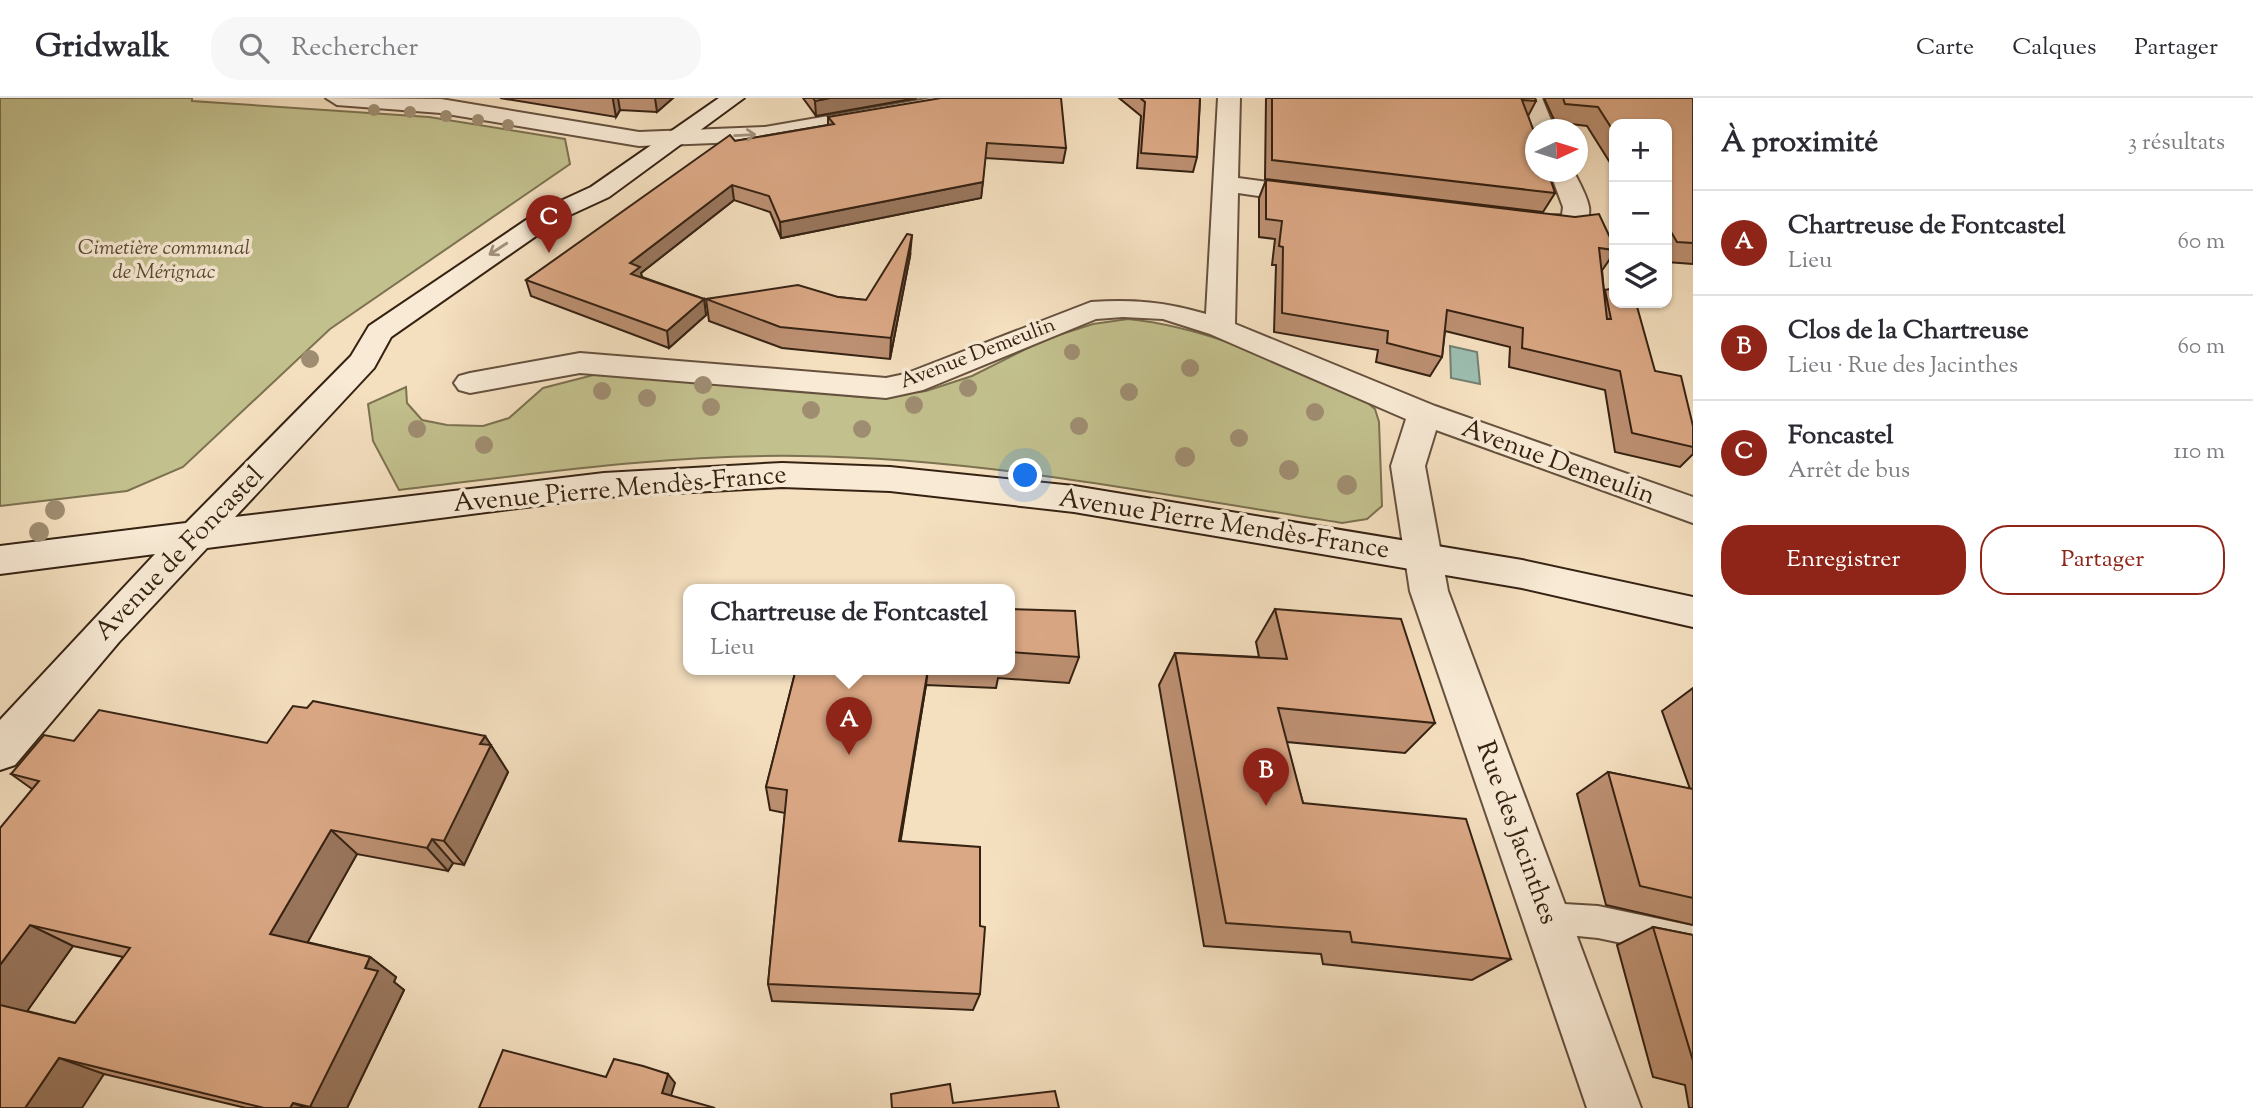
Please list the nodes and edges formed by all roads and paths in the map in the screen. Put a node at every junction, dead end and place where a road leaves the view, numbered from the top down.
1 (337, 98) edge
2 (733, 98) edge
3 (970, 98) edge
4 (1229, 98) edge
5 (1531, 98) edge
6 (1540, 119) edge
7 (677, 139) junction
8 (1566, 182) edge
9 (1226, 184) junction
10 (1335, 198) edge
11 (1499, 219) edge
12 (1220, 328) junction
13 (470, 383) dead end
14 (1424, 414) junction
15 (1693, 510) edge
16 (197, 534) junction
17 (1422, 557) junction
18 (0, 560) edge
19 (1693, 612) edge
20 (0, 751) edge
21 (1547, 918) junction
22 (1693, 942) edge
23 (1614, 1108) edge

1 - 7 street
2 - 7 street, Avenue de Foncastel
7 -> 3 street
4 - 9 street
5 - 6 street
7 - 16 street, Avenue de Foncastel
8 - 11 street
9 - 10 street
9 - 12 street
12 - 13 street, Avenue Demeulin
12 - 14 street, Avenue Demeulin
14 - 15 street, Avenue Demeulin
14 - 17 street
16 - 17 street, Avenue Pierre Mendès-France
16 - 18 street, Avenue Pierre Mendès-France
16 - 20 street, Avenue de Foncastel
17 - 19 street, Avenue Pierre Mendès-France
17 - 21 street, Rue des Jacinthes
21 - 22 lane
21 - 23 street, Rue des Jacinthes

